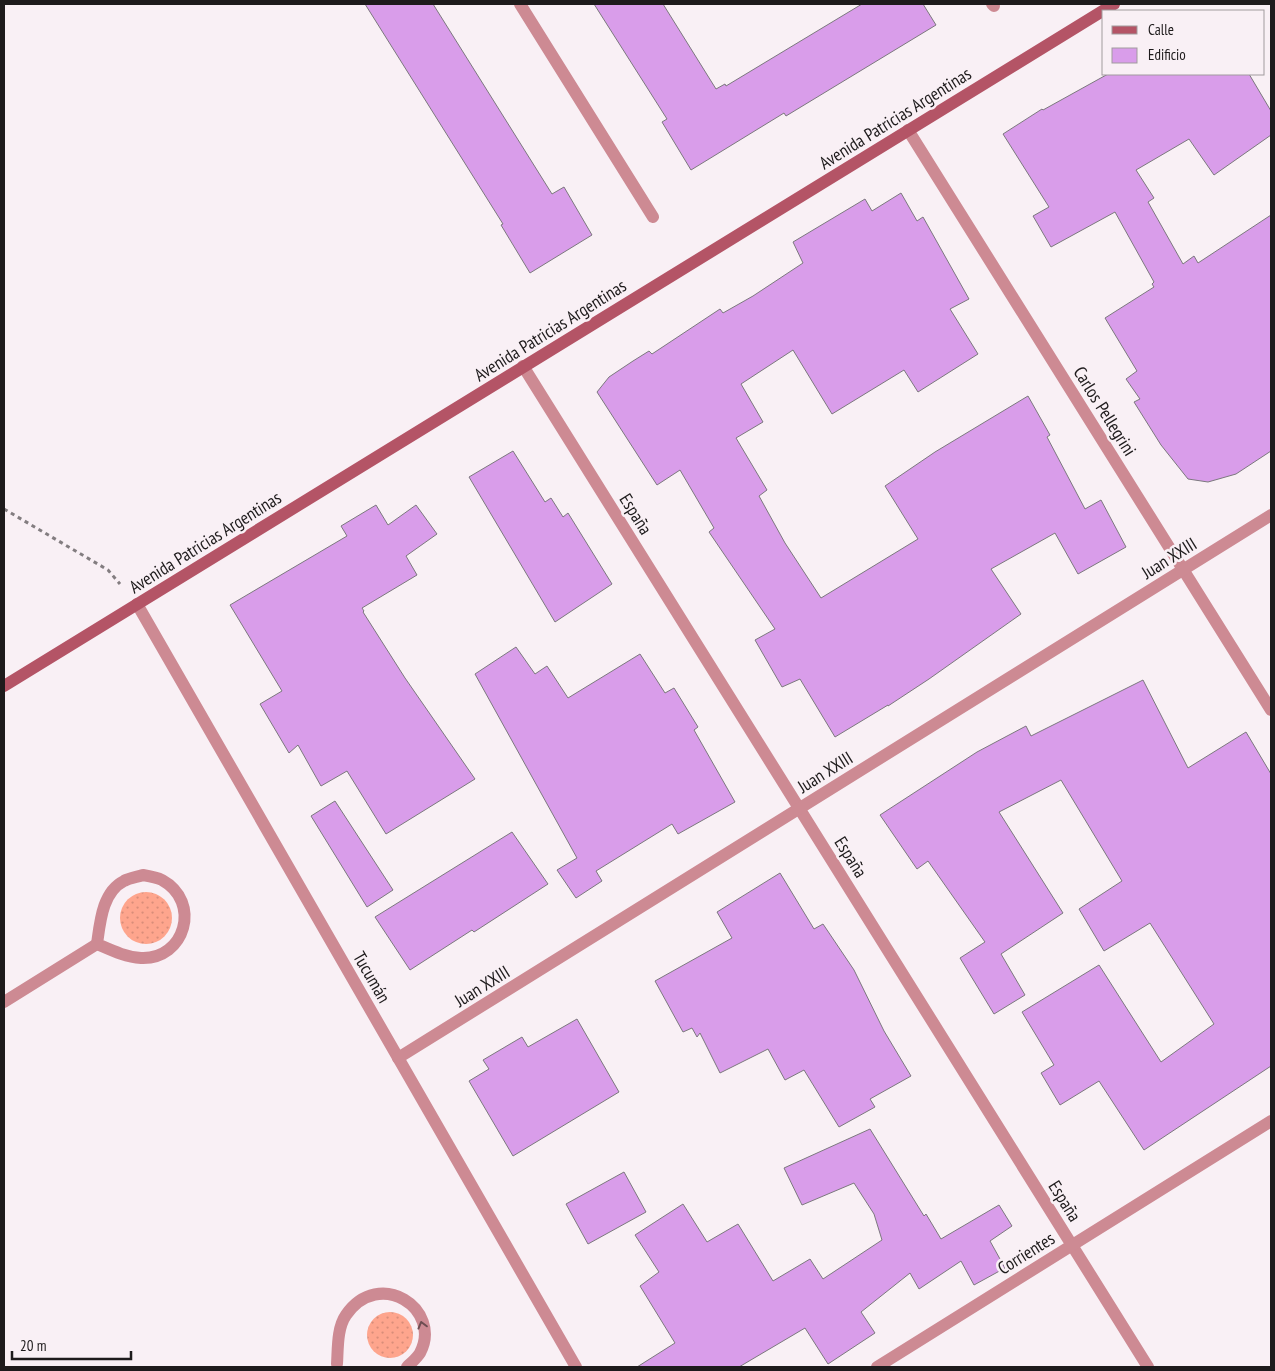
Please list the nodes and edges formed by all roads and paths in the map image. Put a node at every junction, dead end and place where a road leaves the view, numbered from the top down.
1 (520, 4) edge
2 (1102, 11) edge
3 (908, 130) junction
4 (653, 217) dead end
5 (523, 366) junction
6 (4, 508) edge
7 (1271, 515) edge
8 (1184, 570) junction
9 (137, 604) junction
10 (4, 686) edge
11 (1271, 710) edge
12 (800, 808) junction
13 (97, 944) junction
14 (4, 1002) edge
15 (398, 1058) junction
16 (1271, 1121) edge
17 (1072, 1245) junction
18 (338, 1366) edge
19 (406, 1367) edge
20 (576, 1367) edge
21 (876, 1367) edge
22 (1148, 1367) edge

1 - 4 street
2 - 3 street, Avenida Patricias Argentinas
3 - 5 street, Avenida Patricias Argentinas
3 - 8 street, Carlos Pellegrini
5 - 9 street, Avenida Patricias Argentinas
5 - 12 street, España
6 - 9 path
7 - 8 street, Juan XXIII
8 - 11 street, Carlos Pellegrini
8 - 12 street, Juan XXIII
9 - 10 street, Avenida Patricias Argentinas
9 - 15 street, Tucumán
12 - 15 street, Juan XXIII
12 - 17 street, España
13 - 13 street
13 - 14 street
15 - 20 street, Tucumán
16 - 17 street, Corrientes
17 - 21 street, Corrientes
17 - 22 street, España
19 -> 18 street

